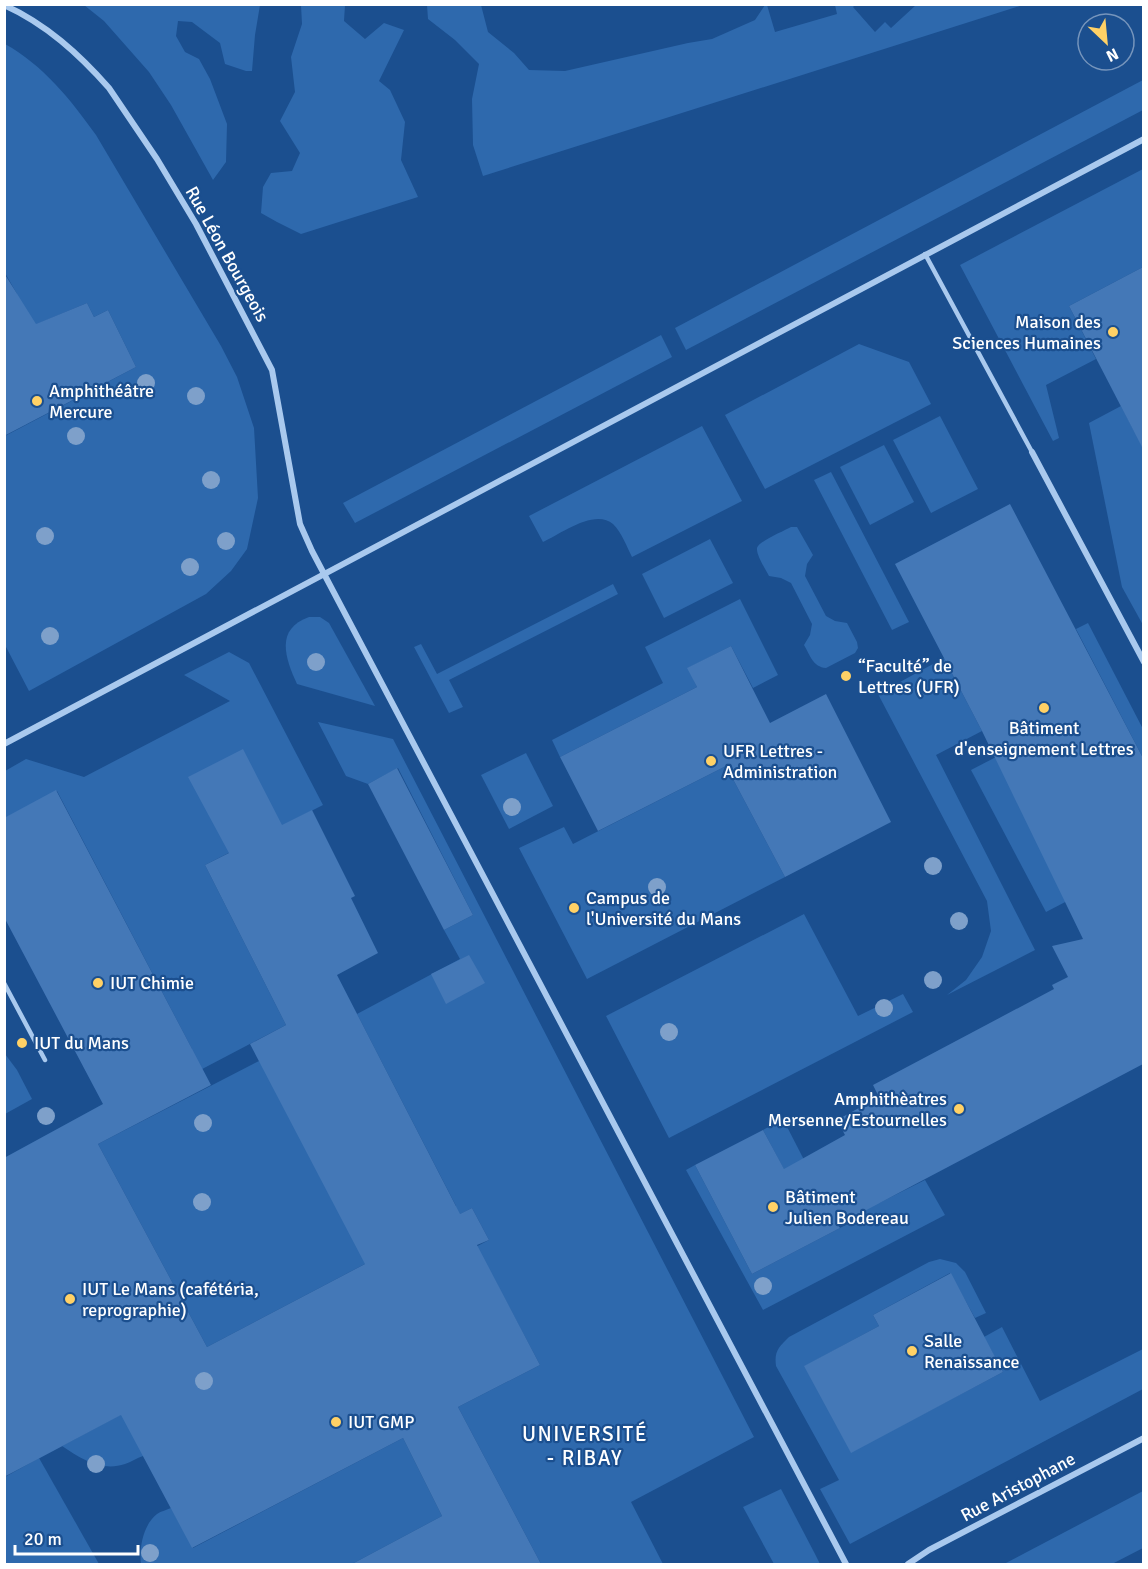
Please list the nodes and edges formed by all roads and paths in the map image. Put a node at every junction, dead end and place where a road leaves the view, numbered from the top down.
1 (4, 5) edge
2 (1143, 139) edge
3 (926, 254) junction
4 (1032, 452) joint
5 (325, 574) junction
6 (1143, 662) edge
7 (4, 744) edge
8 (4, 983) edge
9 (45, 1060) dead end
10 (1143, 1438) edge
11 (846, 1564) edge
12 (908, 1564) edge

1 - 5 street, Rue Léon Bourgeois
2 - 3 street
3 - 4 lane
3 - 5 street
4 - 6 street
5 - 7 street
5 - 11 street, Rue Léon Bourgeois
8 - 9 lane
10 - 12 street, Rue Aristophane

